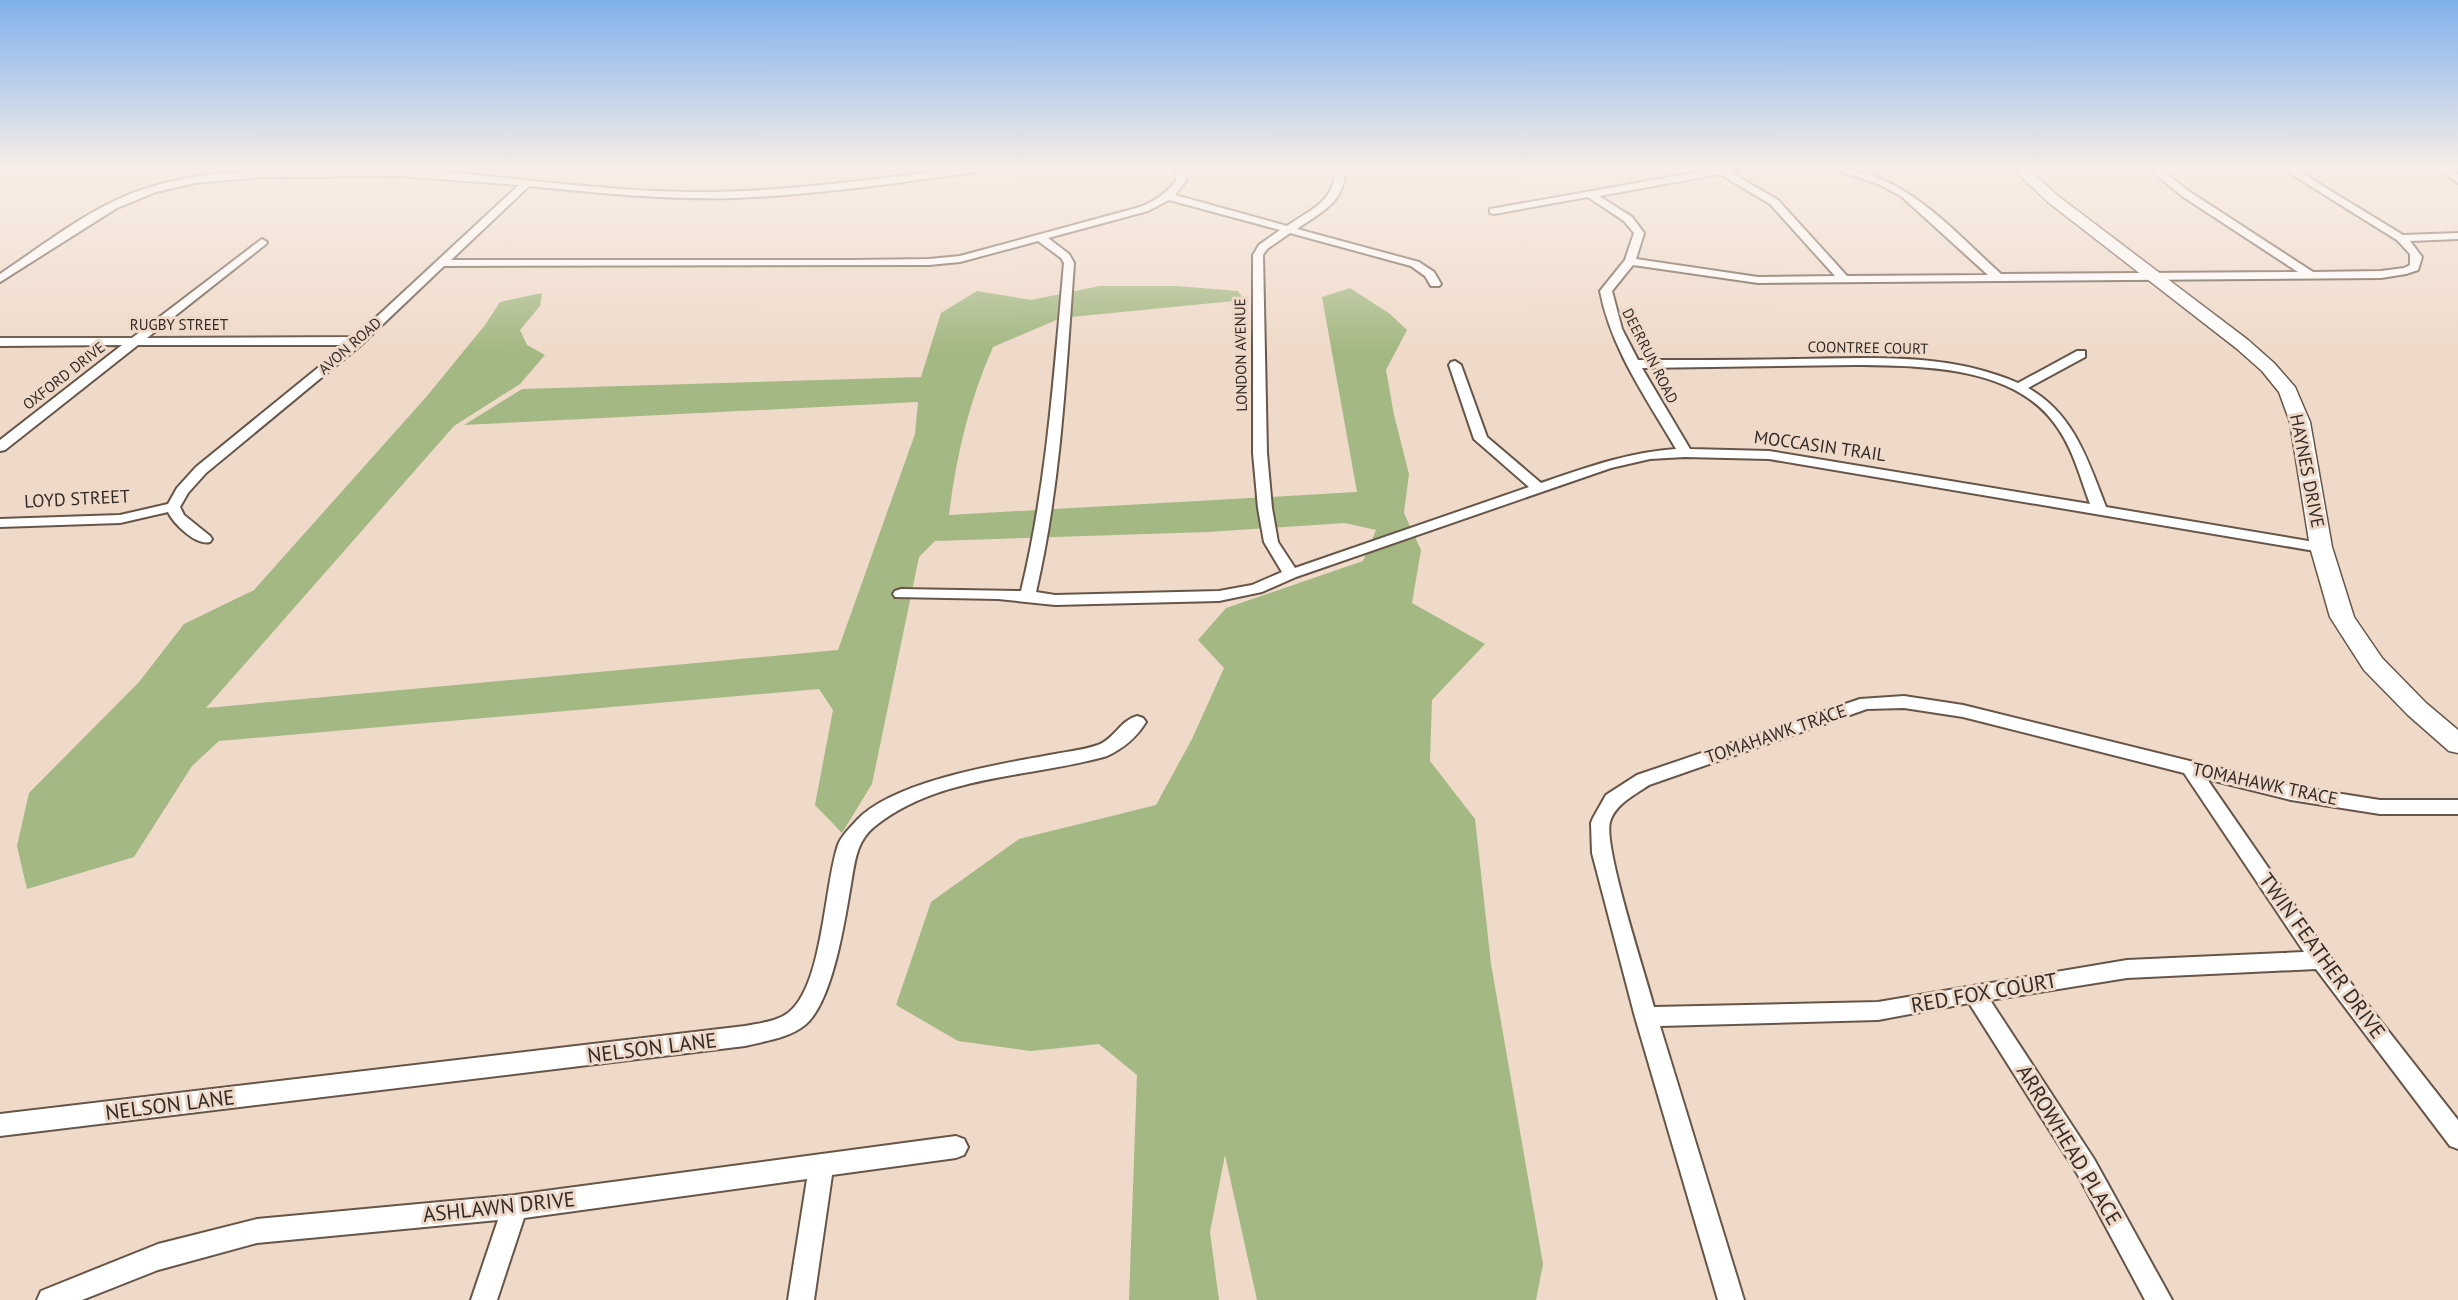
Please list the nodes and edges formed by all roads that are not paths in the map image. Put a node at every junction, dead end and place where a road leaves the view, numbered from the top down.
1 (79, 230) edge
2 (476, 230) edge
3 (1067, 230) edge
4 (1287, 230) edge
5 (1295, 230) edge
6 (1637, 230) edge
7 (1799, 230) edge
8 (1944, 230) edge
9 (2093, 230) edge
10 (2241, 230) edge
11 (2390, 230) edge
12 (2458, 236) edge
13 (1040, 237) junction
14 (2402, 237) junction
15 (262, 242) dead end
16 (1630, 261) junction
17 (440, 263) junction
18 (2311, 275) junction
19 (1998, 278) junction
20 (2157, 278) junction
21 (0, 279) edge
22 (1844, 279) junction
23 (1435, 284) dead end
24 (358, 341) junction
25 (0, 342) edge
26 (134, 342) junction
27 (2081, 354) dead end
28 (1635, 364) junction
29 (1455, 365) dead end
30 (2021, 387) junction
31 (0, 447) edge
32 (1685, 453) junction
33 (1539, 489) junction
34 (173, 507) junction
35 (2099, 508) junction
36 (0, 523) edge
37 (205, 540) dead end
38 (2321, 547) junction
39 (1291, 574) junction
40 (901, 594) dead end
41 (1029, 595) junction
42 (1137, 722) dead end
43 (2458, 744) edge
44 (2191, 769) junction
45 (2458, 807) edge
46 (2321, 960) junction
47 (1974, 993) junction
48 (1646, 1017) junction
49 (0, 1125) edge
50 (2458, 1138) edge
51 (956, 1147) dead end
52 (821, 1166) junction
53 (515, 1207) junction
54 (50, 1300) edge
55 (483, 1300) edge
56 (801, 1300) edge
57 (1731, 1300) edge
58 (2159, 1300) edge

1 - 21 street
2 - 17 street, AVON ROAD
3 - 13 street
4 - 39 street, LONDON AVENUE
5 - 23 street
6 - 16 street, DEERRUN ROAD
7 - 22 street
8 - 19 street
9 - 20 street, HAYNES DRIVE
10 - 18 street
11 - 14 street
12 - 14 street
13 - 17 street
13 - 41 street
14 - 18 street
15 - 26 street, OXFORD DRIVE
16 - 22 street
16 - 28 street, DEERRUN ROAD
17 - 24 street, AVON ROAD
18 - 20 street
19 - 20 street
19 - 22 street
20 - 38 street, HAYNES DRIVE
24 - 26 street, RUGBY STREET
24 - 34 street, AVON ROAD
25 - 26 street, RUGBY STREET
26 - 31 street, OXFORD DRIVE
27 - 30 street
28 - 30 street, COONTREE COURT
28 - 32 street, DEERRUN ROAD
29 - 33 street
30 - 35 street, COONTREE COURT
32 - 33 street, MOCCASIN TRAIL
32 - 35 street, MOCCASIN TRAIL
33 - 39 street, MOCCASIN TRAIL
34 - 36 street, LOYD STREET
34 - 37 street
35 - 38 street, MOCCASIN TRAIL
38 - 43 street, HAYNES DRIVE
39 - 41 street, MOCCASIN TRAIL
40 - 41 street, MOCCASIN TRAIL
42 - 49 street, NELSON LANE
44 - 45 street, TOMAHAWK TRACE
44 - 46 street, TWIN FEATHER DRIVE
44 - 48 street, TOMAHAWK TRACE
46 - 47 street, RED FOX COURT
46 - 50 street, TWIN FEATHER DRIVE
47 - 48 street, RED FOX COURT
47 - 58 street, ARROWHEAD PLACE
48 - 57 street, TOMAHAWK TRACE
51 - 52 street, ASHLAWN DRIVE
52 - 53 street, ASHLAWN DRIVE
52 - 56 street
53 - 54 street, ASHLAWN DRIVE
53 - 55 street

